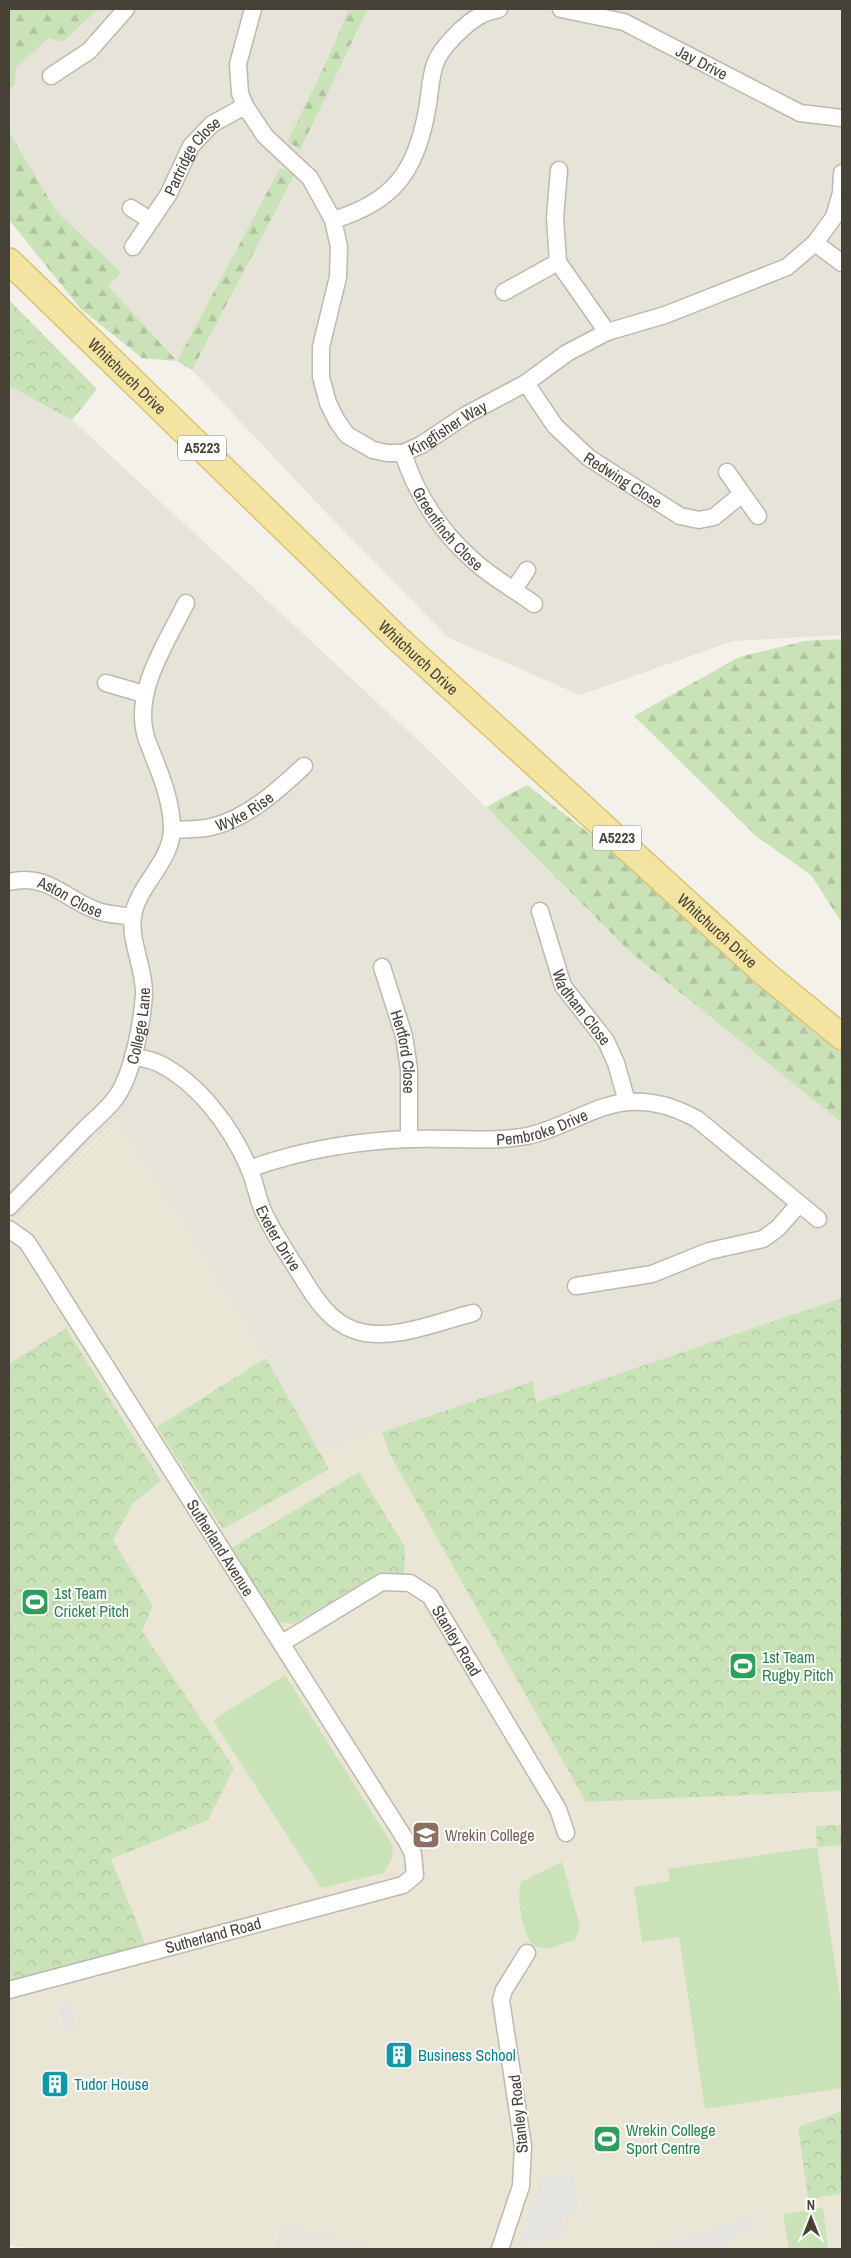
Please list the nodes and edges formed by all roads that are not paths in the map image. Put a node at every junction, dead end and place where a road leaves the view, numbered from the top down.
1 (126, 9) edge
2 (253, 9) edge
3 (499, 9) edge
4 (561, 9) edge
5 (480, 12) edge
6 (626, 15) edge
7 (51, 76) dead end
8 (245, 106) junction
9 (842, 118) edge
10 (559, 170) dead end
11 (842, 172) edge
12 (131, 208) dead end
13 (150, 220) junction
14 (333, 220) junction
15 (815, 243) junction
16 (133, 246) dead end
17 (9, 262) edge
18 (558, 262) junction
19 (842, 263) edge
20 (504, 292) dead end
21 (606, 332) junction
22 (526, 383) junction
23 (403, 453) junction
24 (727, 472) dead end
25 (742, 494) junction
26 (758, 516) dead end
27 (527, 570) dead end
28 (514, 589) junction
29 (186, 603) dead end
30 (534, 604) dead end
31 (106, 683) dead end
32 (144, 694) junction
33 (304, 766) dead end
34 (172, 830) junction
35 (9, 882) edge
36 (540, 911) dead end
37 (133, 917) junction
38 (382, 967) dead end
39 (842, 1037) edge
40 (133, 1056) junction
41 (627, 1102) junction
42 (409, 1139) junction
43 (249, 1168) junction
44 (799, 1204) junction
45 (9, 1208) edge
46 (818, 1219) dead end
47 (9, 1229) edge
48 (576, 1286) dead end
49 (473, 1313) dead end
50 (282, 1644) junction
51 (566, 1833) dead end
52 (415, 1876) joint
53 (527, 1953) dead end
54 (9, 1990) edge
55 (500, 2249) edge

1 - 7 street
2 - 8 street, Kingfisher Way
3 - 5 street
4 - 6 street, Jay Drive
5 - 14 street
6 - 9 street, Jay Drive
8 - 13 street, Partridge Close
8 - 14 street, Kingfisher Way
10 - 18 street
11 - 15 street, Kingfisher Way
12 - 13 street
13 - 16 street, Partridge Close
14 - 23 street, Kingfisher Way
15 - 19 street
15 - 21 street, Kingfisher Way
17 - 39 main road, Whitchurch Drive / A5223
18 - 20 street
18 - 21 street
21 - 22 street, Kingfisher Way
22 - 23 street, Kingfisher Way
22 - 25 street, Redwing Close
23 - 28 street, Greenfinch Close
24 - 25 street
25 - 26 street
27 - 28 street
28 - 30 street, Greenfinch Close
29 - 32 street, College Lane
31 - 32 street
32 - 34 street, College Lane
33 - 34 street, Wyke Rise
34 - 37 street, College Lane
35 - 37 street, Aston Close
36 - 41 street, Wadham Close
37 - 40 street, College Lane
38 - 42 street, Hertford Close
40 - 43 street, Exeter Drive
40 - 45 street, College Lane
41 - 42 street, Pembroke Drive
41 - 44 street, Pembroke Drive
42 - 43 street, Pembroke Drive
43 - 49 street, Exeter Drive
44 - 46 street, Pembroke Drive
44 - 48 street
47 - 50 street, Sutherland Avenue
50 - 51 street, Stanley Road
50 - 52 street, Sutherland Avenue
52 - 54 street, Sutherland Road
53 - 55 street, Stanley Road

